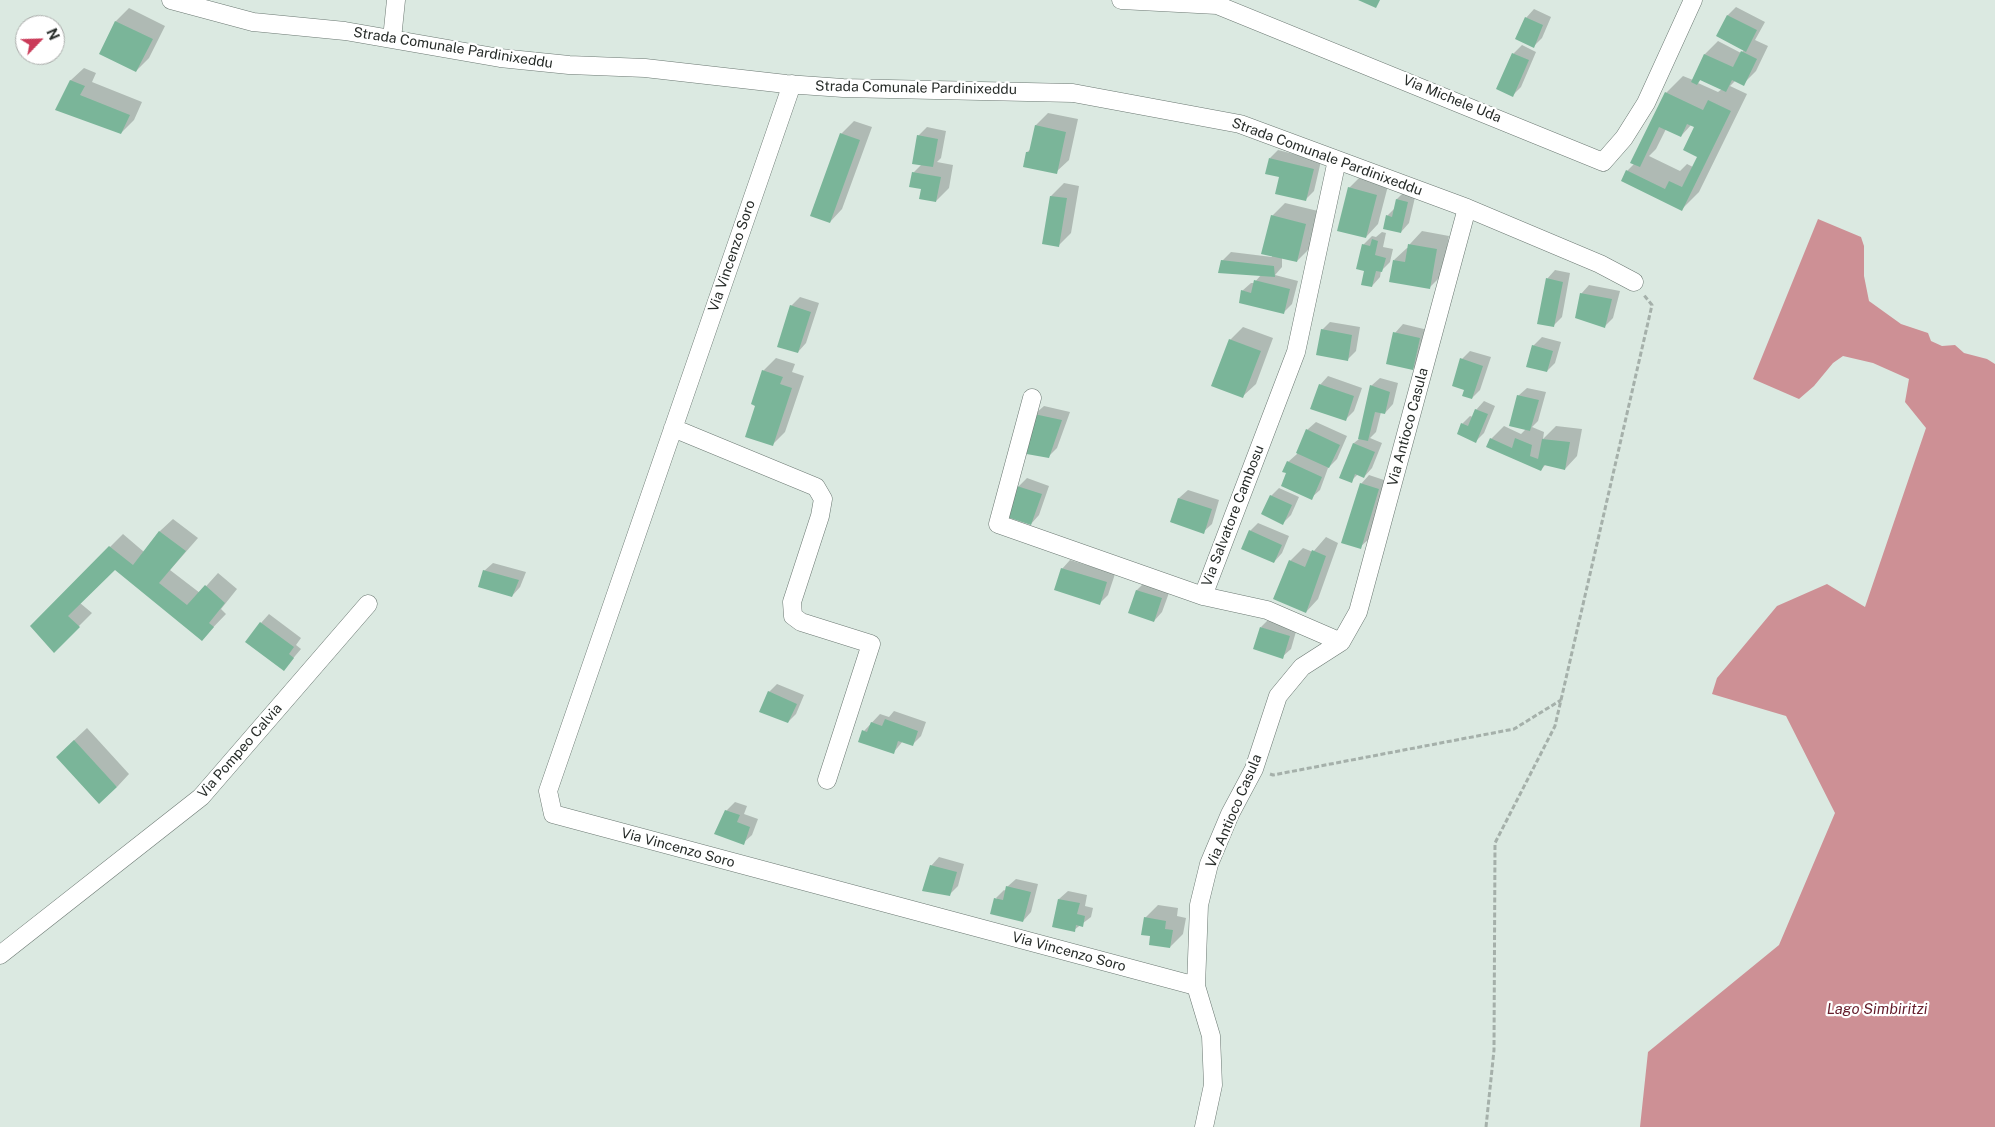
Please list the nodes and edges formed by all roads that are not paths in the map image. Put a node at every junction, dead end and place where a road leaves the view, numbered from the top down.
1 (171, 0) edge
2 (396, 0) edge
3 (1121, 0) edge
4 (1693, 0) edge
5 (392, 39) junction
6 (792, 84) junction
7 (1337, 160) junction
8 (1467, 208) junction
9 (1634, 282) road end
10 (1032, 398) dead end
11 (673, 428) junction
12 (1203, 596) junction
13 (368, 604) dead end
14 (1340, 642) junction
15 (827, 780) dead end
16 (0, 955) edge
17 (1196, 986) junction
18 (1204, 1127) edge

1 - 5 street, Strada Comunale Pardinixeddu
2 - 5 street
3 - 4 street, Via Michele Uda
5 - 6 street, Strada Comunale Pardinixeddu
6 - 7 street, Strada Comunale Pardinixeddu
6 - 11 street, Via Vincenzo Soro
7 - 8 street, Strada Comunale Pardinixeddu
7 - 12 street, Via Salvatore Cambosu
8 - 9 street, Strada Comunale Pardinixeddu
8 - 14 street, Via Antioco Casula
10 - 12 street, Via Salvatore Cambosu
11 - 15 street
11 - 17 street, Via Vincenzo Soro
12 - 14 street
13 - 16 street, Via Pompeo Calvia
14 - 17 street, Via Antioco Casula
17 - 18 street, Via Antioco Casula

